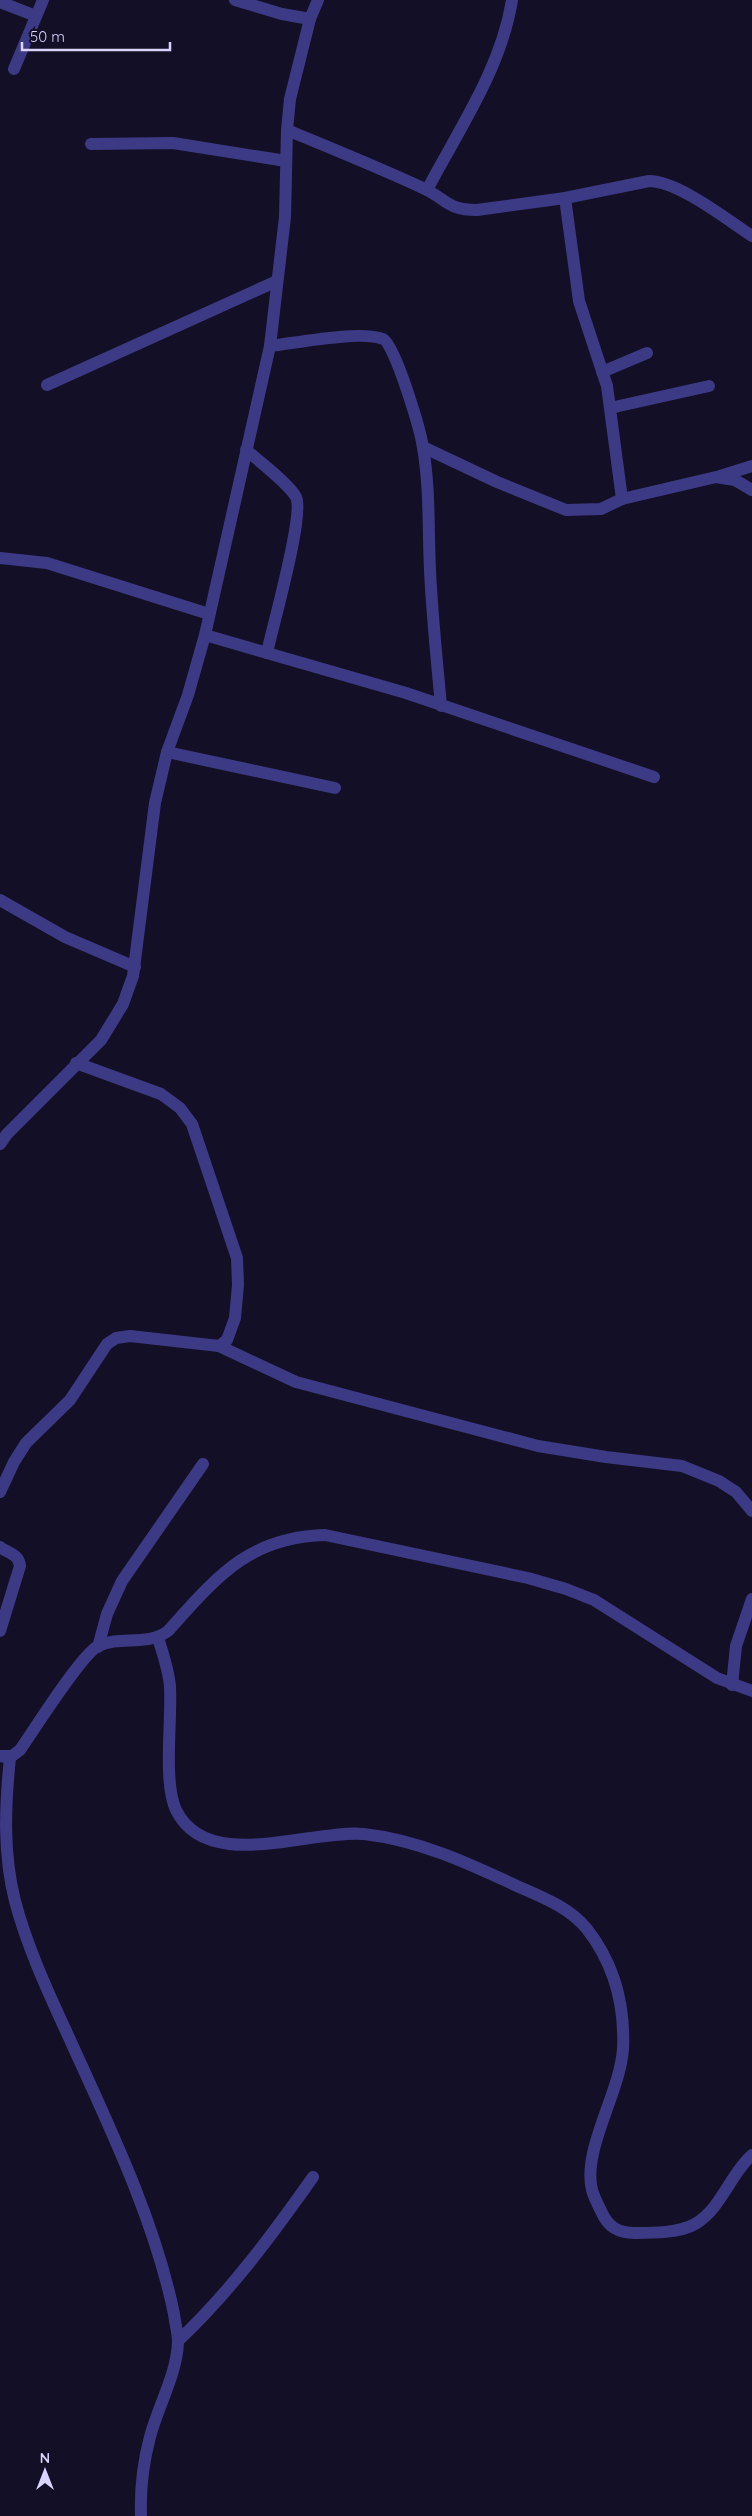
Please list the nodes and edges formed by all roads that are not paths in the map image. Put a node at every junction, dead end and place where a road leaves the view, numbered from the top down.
1 (43, 0) edge
2 (235, 0) edge
3 (318, 0) edge
4 (512, 0) edge
5 (0, 2) edge
6 (36, 16) junction
7 (310, 19) junction
8 (14, 68) dead end
9 (287, 130) junction
10 (91, 144) dead end
11 (286, 161) junction
12 (427, 190) junction
13 (565, 198) junction
14 (752, 236) edge
15 (276, 281) junction
16 (270, 346) junction
17 (647, 353) dead end
18 (602, 372) junction
19 (47, 386) dead end
20 (708, 386) dead end
21 (610, 408) junction
22 (423, 447) junction
23 (246, 450) junction
24 (752, 466) edge
25 (716, 477) junction
26 (752, 490) edge
27 (622, 499) junction
28 (0, 558) edge
29 (209, 614) junction
30 (205, 635) junction
31 (267, 653) junction
32 (441, 706) junction
33 (167, 752) junction
34 (654, 777) dead end
35 (335, 788) dead end
36 (0, 900) edge
37 (135, 967) junction
38 (76, 1063) junction
39 (0, 1144) edge
40 (219, 1346) junction
41 (203, 1464) dead end
42 (0, 1492) edge
43 (752, 1511) edge
44 (0, 1547) edge
45 (752, 1599) edge
46 (0, 1631) edge
47 (158, 1638) junction
48 (98, 1646) junction
49 (732, 1685) junction
50 (752, 1691) edge
51 (752, 2155) edge
52 (313, 2177) dead end
53 (178, 2341) junction
54 (140, 2516) edge

1 - 6 street
2 - 7 street
3 - 7 street
4 - 12 street
5 - 6 street
6 - 8 street
7 - 9 street
9 - 11 street
9 - 12 street
10 - 11 street
11 - 15 street
12 - 13 street
13 - 14 street
13 - 18 street
15 - 16 street
15 - 19 street
16 - 22 street
16 - 23 street
17 - 18 street
18 - 21 street
20 - 21 street
21 - 27 street
22 - 27 street
22 - 32 street
23 - 29 street
23 - 31 street
24 - 25 street
25 - 26 street
25 - 27 street
28 - 29 street
29 - 30 street
30 - 31 street
30 - 33 street
31 - 32 street
32 - 34 street
33 - 35 street
33 - 37 street
36 - 37 street
37 - 38 street
38 - 39 street
38 - 40 street
40 - 42 street
40 - 43 street
41 - 48 street
44 - 46 street
45 - 49 street
47 - 48 street
47 - 49 street
47 - 51 street
48 - 53 street
49 - 50 street
52 - 53 street
53 - 54 street

